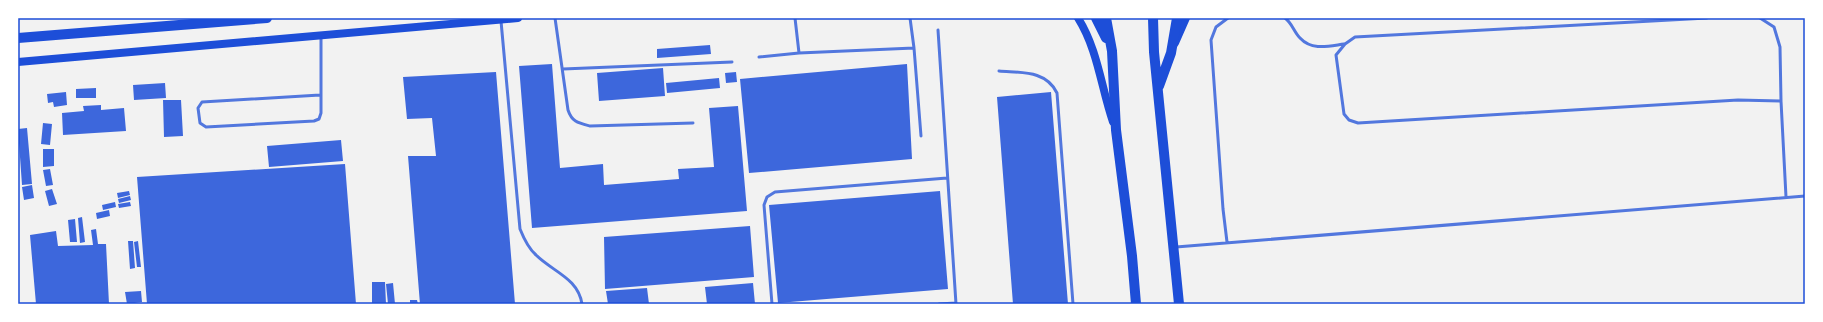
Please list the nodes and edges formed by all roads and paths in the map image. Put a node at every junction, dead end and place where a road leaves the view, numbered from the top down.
1 (267, 18) edge
2 (518, 18) edge
3 (555, 18) edge
4 (795, 18) edge
5 (910, 18) edge
6 (1078, 18) edge
7 (1096, 18) edge
8 (1106, 18) edge
9 (1153, 18) edge
10 (1177, 18) edge
11 (1186, 18) edge
12 (1228, 18) edge
13 (1285, 18) edge
14 (1707, 18) edge
15 (1760, 18) edge
16 (501, 19) junction
17 (938, 30) dead end
18 (321, 35) junction
19 (18, 38) edge
20 (1345, 44) junction
21 (914, 48) junction
22 (1112, 51) junction
23 (799, 53) junction
24 (1171, 53) junction
25 (759, 58) dead end
26 (18, 62) edge
27 (732, 62) dead end
28 (563, 69) junction
29 (999, 71) dead end
30 (1158, 88) junction
31 (320, 95) junction
32 (1781, 101) junction
33 (693, 123) dead end
34 (1116, 130) junction
35 (921, 136) dead end
36 (946, 178) junction
37 (1805, 196) edge
38 (1786, 197) junction
39 (1227, 242) junction
40 (1174, 247) junction
41 (956, 303) edge
42 (582, 304) edge
43 (772, 304) edge
44 (939, 304) edge
45 (1073, 304) edge
46 (1136, 304) edge
47 (1179, 304) edge

1 - 19 main road
2 - 16 main road
3 - 28 lane
4 - 23 lane
5 - 21 lane
6 - 34 main road
7 - 22 main road
8 - 22 main road
9 - 30 main road
10 - 24 main road
11 - 24 main road
12 - 39 lane
13 - 20 lane
14 - 20 lane
15 - 32 lane
16 - 18 main road
16 - 42 lane
17 - 36 lane
18 - 26 main road
18 - 31 lane
20 - 32 lane
21 - 23 lane
21 - 35 lane
22 - 34 main road
23 - 25 lane
24 - 30 main road
27 - 28 lane
28 - 33 lane
29 - 45 lane
30 - 40 main road
31 - 31 lane
32 - 38 lane
34 - 46 main road
36 - 41 lane
36 - 43 lane
37 - 38 lane
38 - 39 lane
39 - 40 lane
40 - 47 main road
41 - 44 lane

